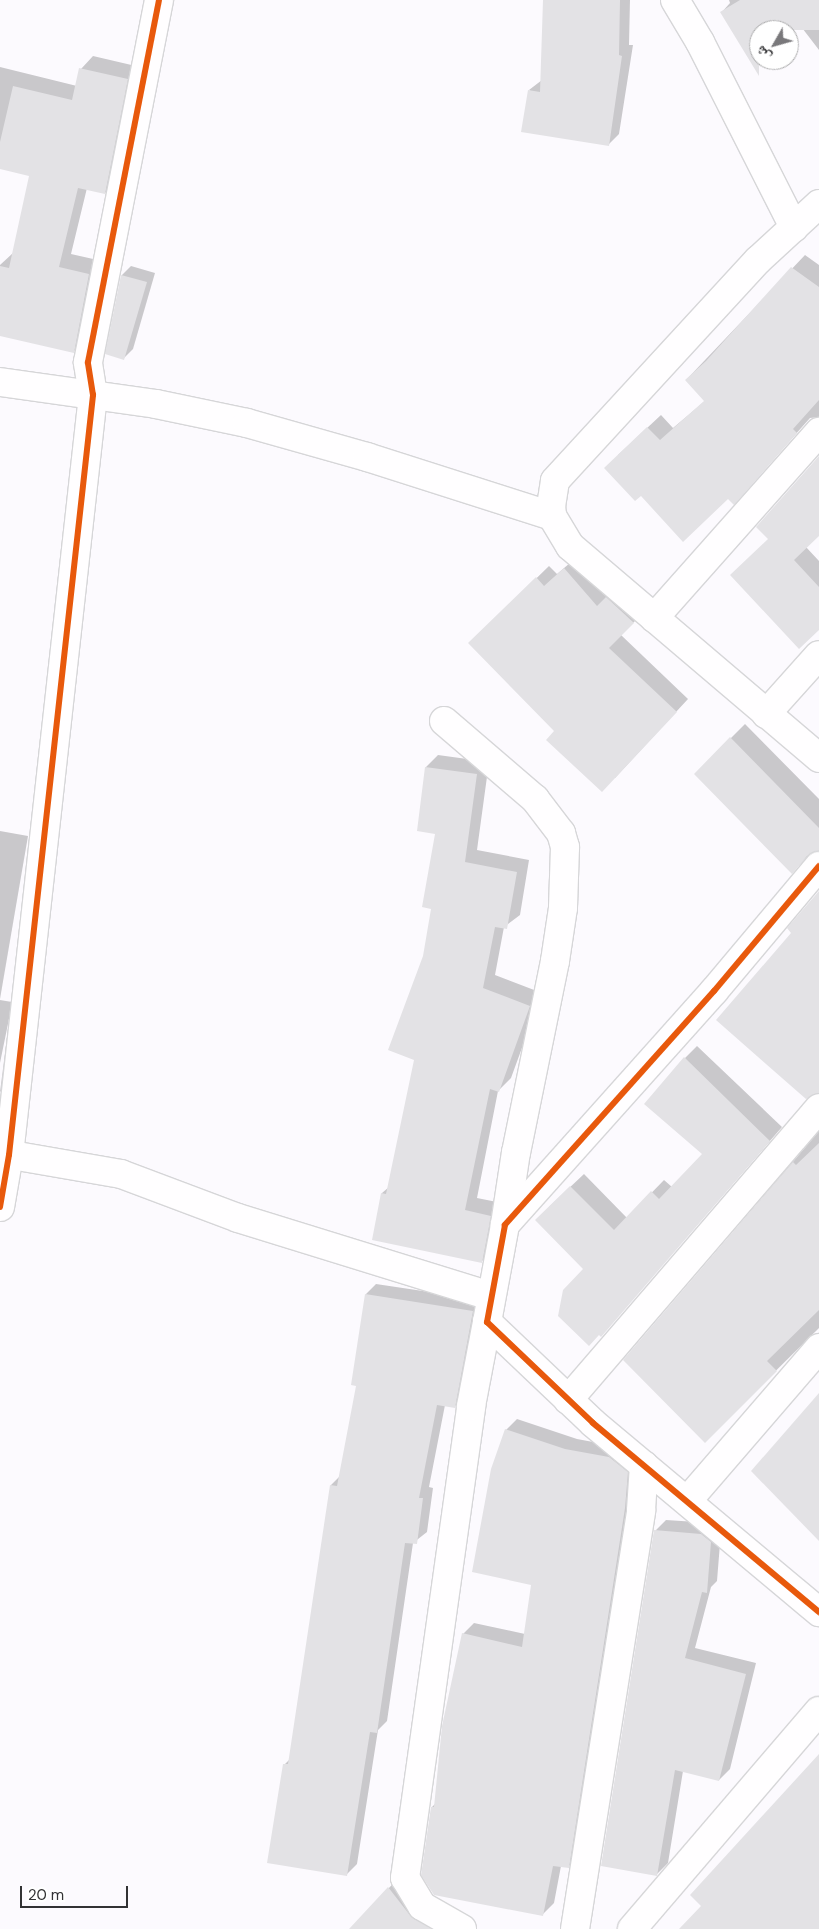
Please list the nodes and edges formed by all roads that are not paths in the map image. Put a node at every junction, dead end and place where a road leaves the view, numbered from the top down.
1 (159, 0) edge
2 (674, 0) edge
3 (819, 204) edge
4 (794, 227) junction
5 (0, 382) edge
6 (93, 395) junction
7 (819, 432) edge
8 (552, 516) junction
9 (654, 618) junction
10 (818, 659) edge
11 (766, 714) junction
12 (444, 721) dead end
13 (819, 758) edge
14 (819, 866) edge
15 (819, 1108) edge
16 (5, 1154) edge
17 (0, 1207) edge
18 (505, 1225) junction
19 (489, 1309) junction
20 (819, 1348) edge
21 (568, 1400) junction
22 (644, 1465) junction
23 (688, 1500) junction
24 (818, 1609) edge
25 (819, 1711) edge
26 (462, 1929) edge
27 (575, 1929) edge
28 (632, 1929) edge

1 - 6 street
2 - 4 street
3 - 4 street
4 - 8 street
5 - 6 street
6 - 8 street
6 - 16 street
7 - 9 street
8 - 9 street
9 - 11 street
10 - 11 street
11 - 13 street
12 - 18 street
14 - 18 street
15 - 21 street
16 - 17 street
16 - 19 street
18 - 19 street
19 - 21 street
19 - 26 street
20 - 23 street
21 - 22 street
22 - 23 street
22 - 27 street
23 - 24 street
25 - 28 street

